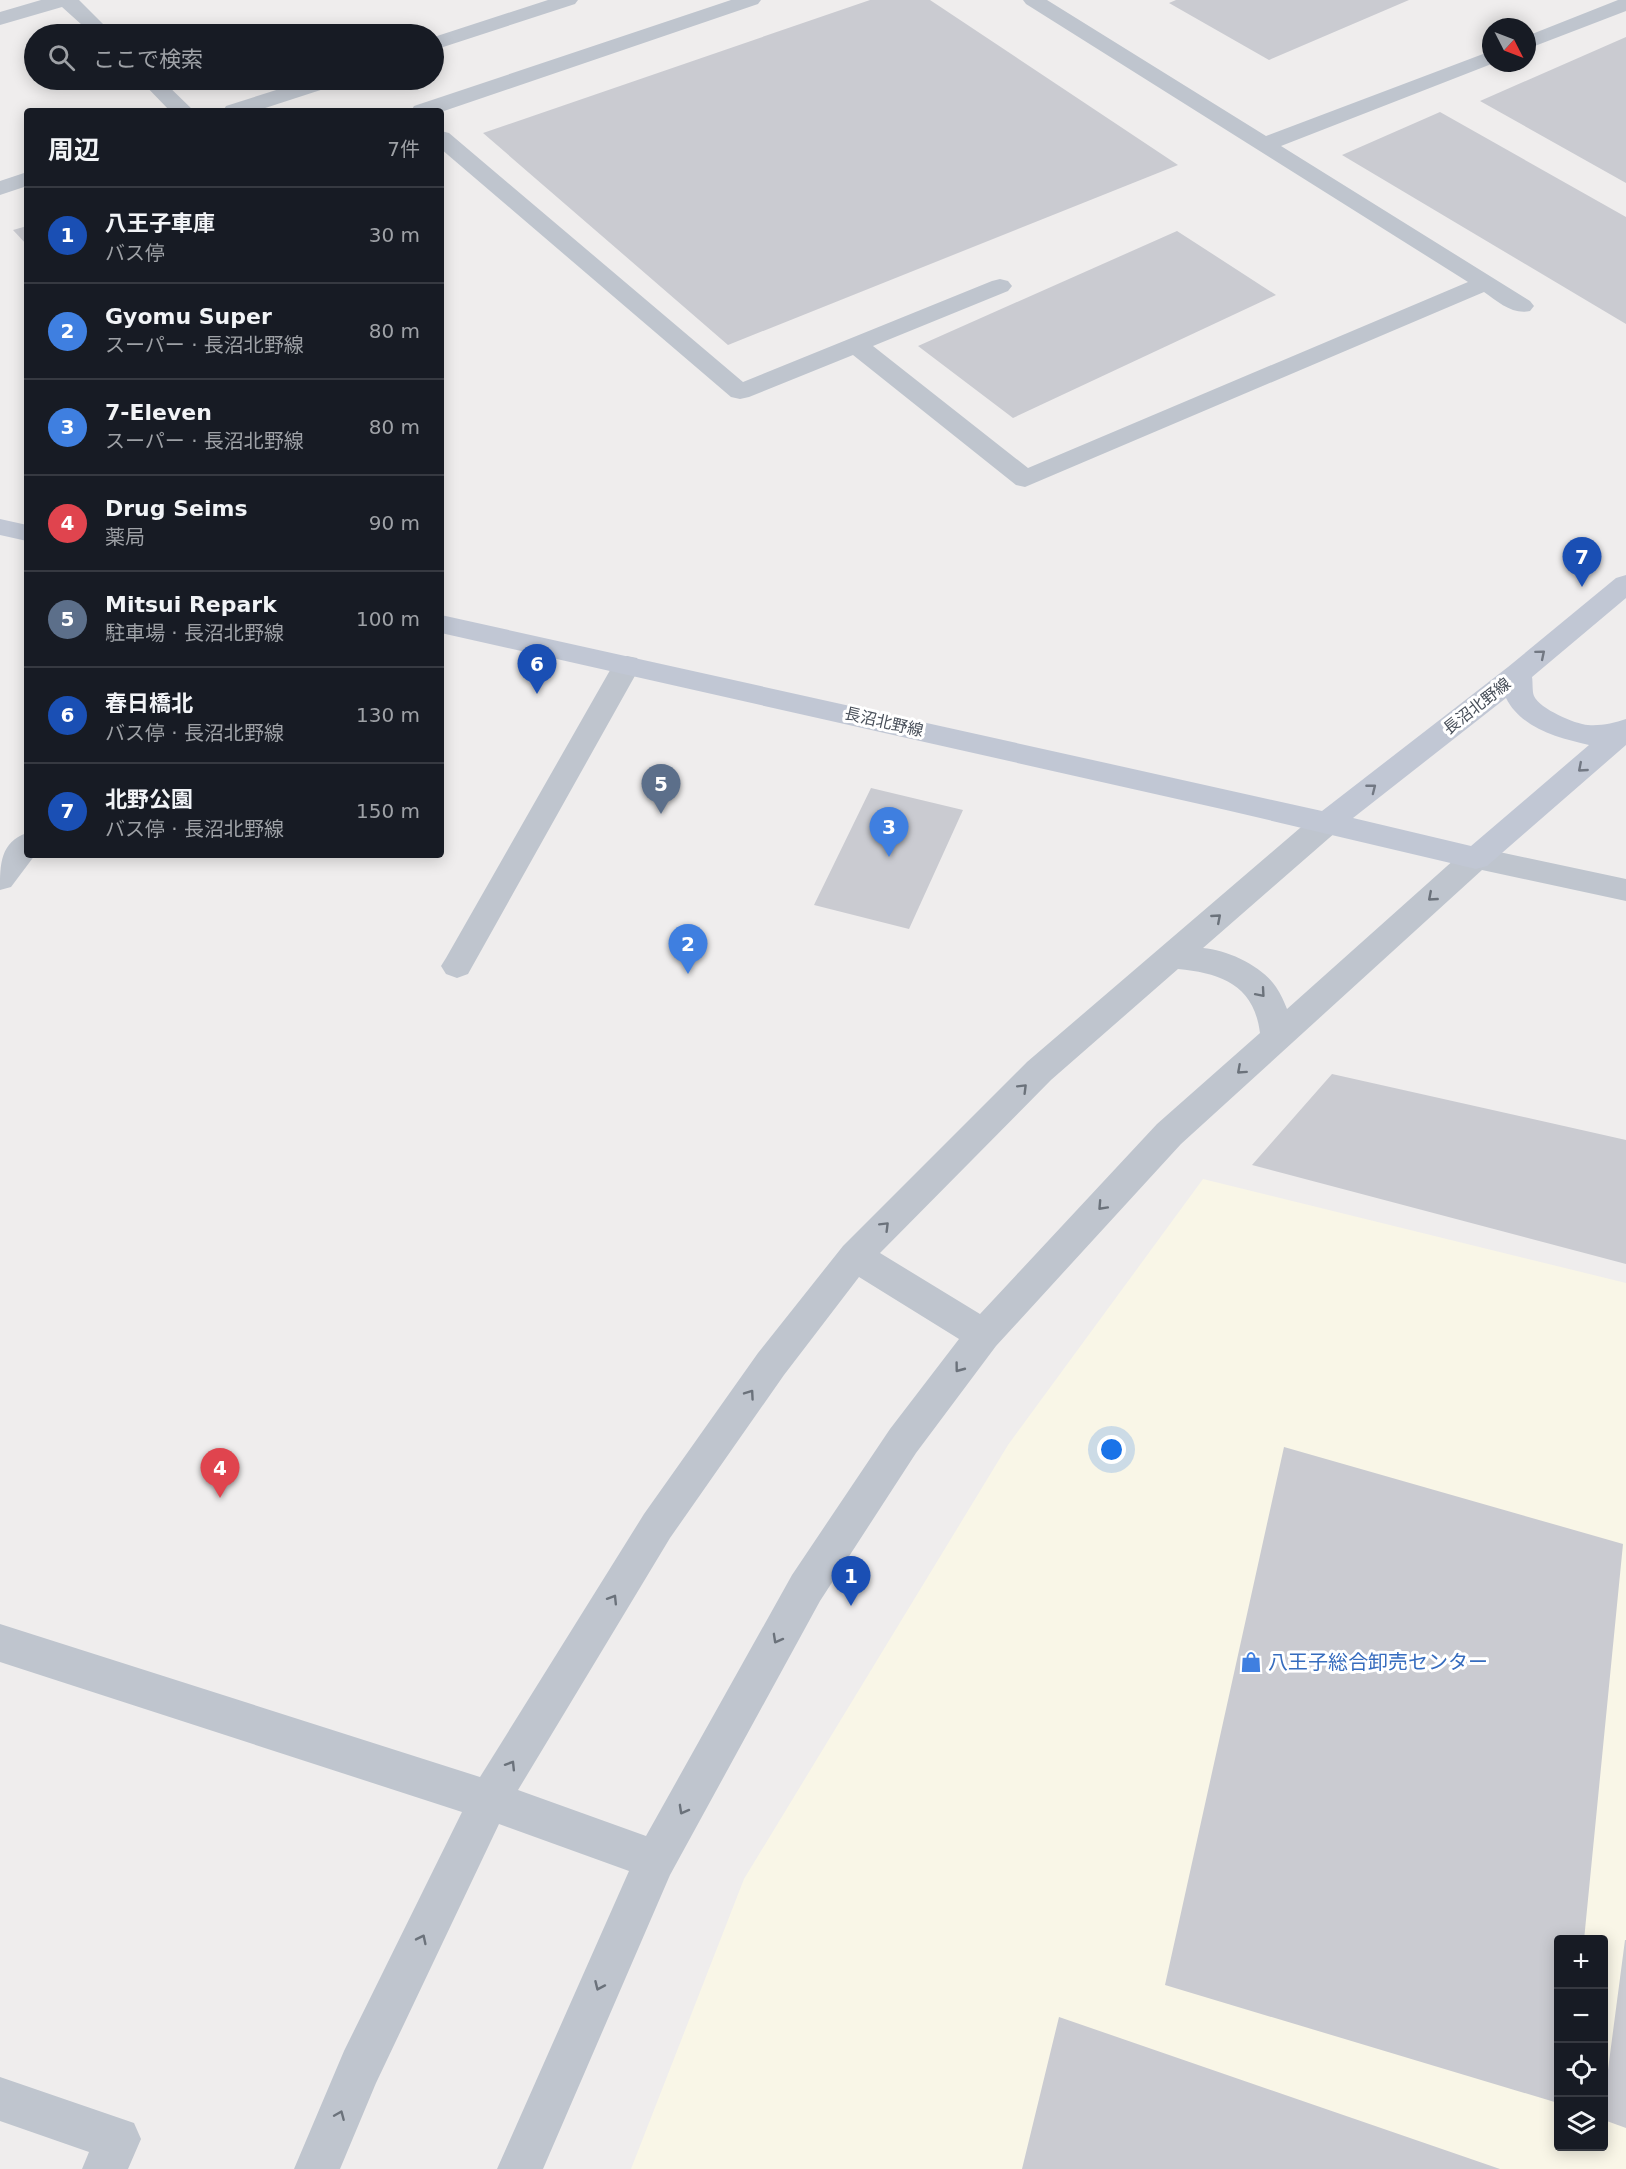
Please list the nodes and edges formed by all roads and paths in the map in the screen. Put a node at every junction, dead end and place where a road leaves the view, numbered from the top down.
1 (65, 0) edge
2 (567, 0) edge
3 (751, 0) edge
4 (1033, 0) edge
5 (1626, 4) edge
6 (0, 19) edge
7 (92, 24) edge
8 (1536, 39) edge
9 (444, 42) edge
10 (1482, 60) edge
11 (161, 90) edge
12 (298, 90) edge
13 (180, 108) edge
14 (243, 108) edge
15 (431, 108) edge
16 (444, 141) edge
17 (1264, 145) junction
18 (24, 180) edge
19 (0, 188) edge
20 (1486, 283) junction
21 (1000, 286) dead end
22 (1522, 306) dead end
23 (856, 345) junction
24 (0, 526) edge
25 (24, 532) edge
26 (1626, 584) edge
27 (444, 625) edge
28 (627, 664) junction
29 (1518, 674) junction
30 (1624, 731) edge
31 (1326, 824) junction
32 (24, 848) edge
33 (1476, 858) junction
34 (0, 879) edge
35 (1626, 890) edge
36 (1171, 957) junction
37 (457, 966) dead end
38 (1277, 1038) junction
39 (855, 1256) junction
40 (983, 1335) junction
41 (0, 1643) edge
42 (489, 1800) junction
43 (655, 1860) junction
44 (0, 2099) edge
45 (105, 2169) edge
46 (317, 2169) edge
47 (520, 2169) edge

1 - 6 street
1 - 7 street
2 - 9 street
3 - 15 street
4 - 17 street
5 - 8 street
10 - 17 street
11 - 13 street
12 - 14 street
16 - 23 street
17 - 20 street
18 - 19 street
20 - 22 street
20 - 23 street
21 - 23 street
24 - 25 main road
29 -> 26 main road, 長沼北野線
27 - 28 main road, 長沼北野線
28 - 31 main road, 長沼北野線
28 - 37 street
29 - 30 main road
31 -> 29 main road, 長沼北野線
30 -> 33 main road
31 - 33 main road, 長沼北野線
36 -> 31 street
32 - 34 street
33 - 35 street
33 -> 38 street
36 -> 38 street
39 -> 36 street
38 -> 40 street
39 - 40 street
42 -> 39 street
40 -> 43 street
41 - 42 street
42 - 43 street
46 -> 42 street
43 -> 47 street
44 - 45 street

